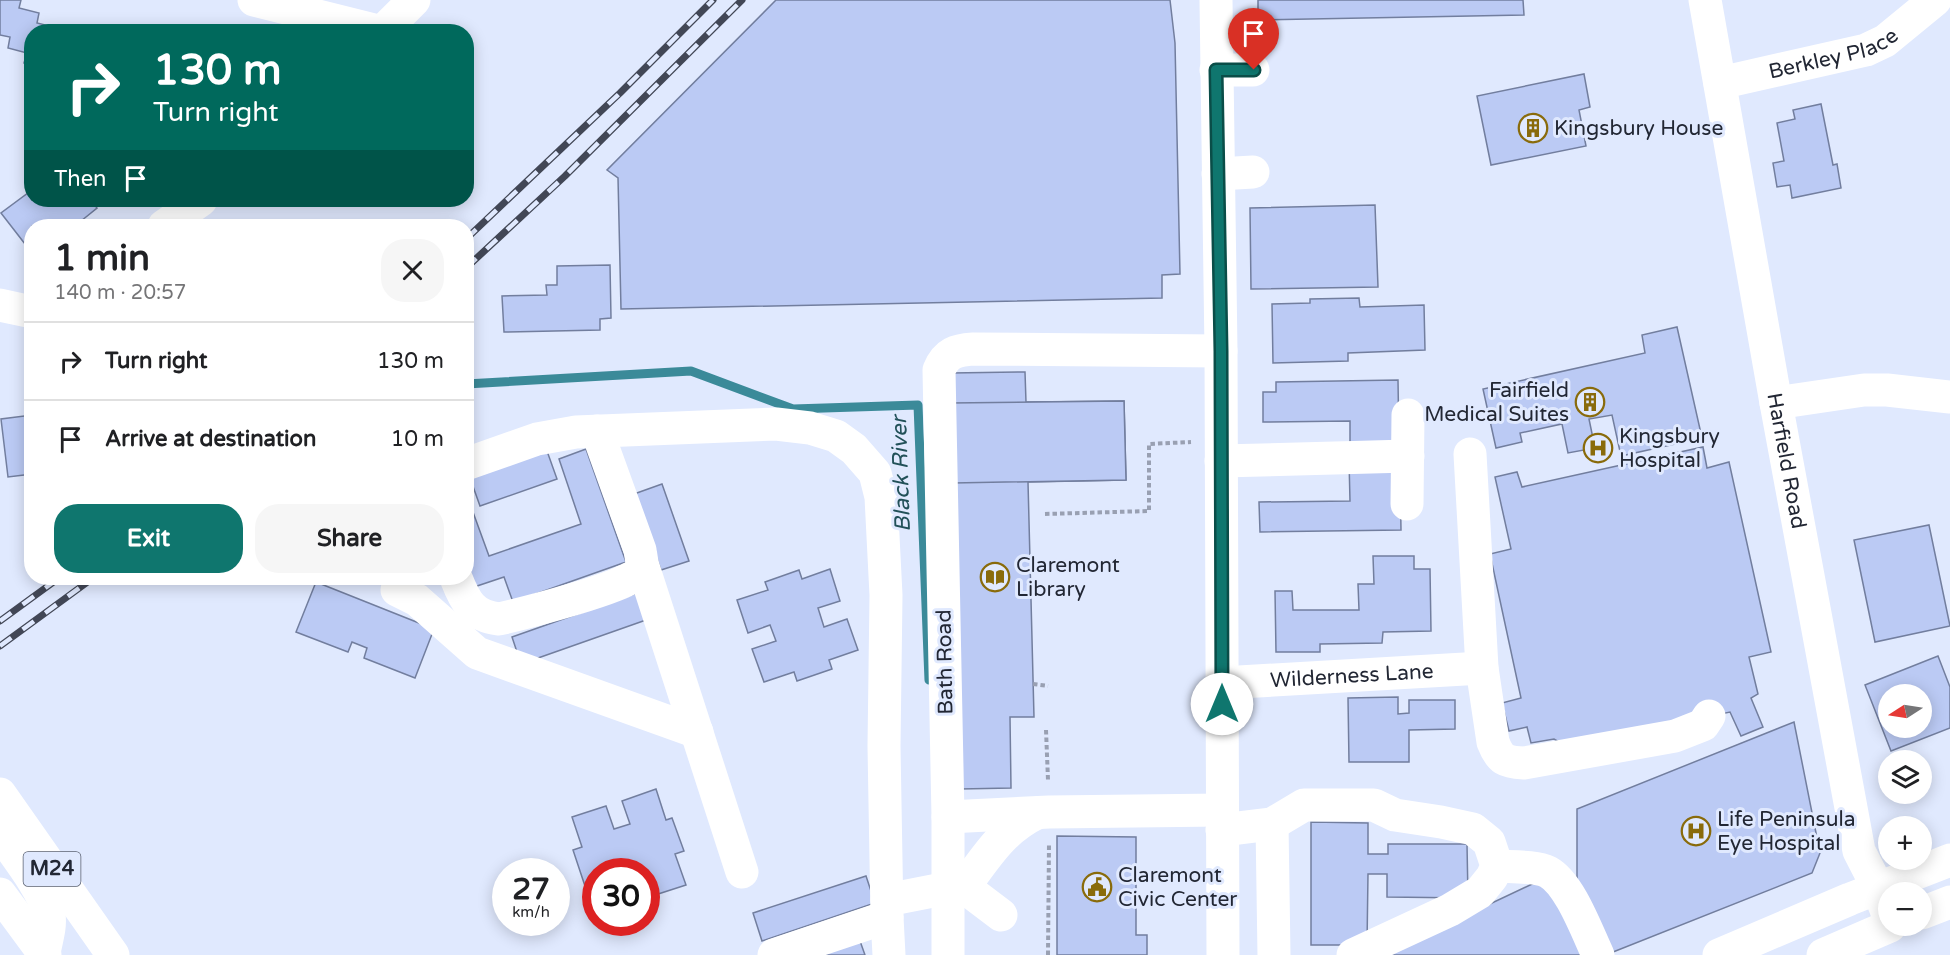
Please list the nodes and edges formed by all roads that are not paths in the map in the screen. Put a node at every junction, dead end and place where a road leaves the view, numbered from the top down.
1 (254, 0) edge
2 (414, 0) edge
3 (1216, 0) edge
4 (1705, 0) edge
5 (1935, 0) edge
6 (350, 24) edge
7 (390, 24) edge
8 (1253, 79) dead end
9 (1216, 80) junction
10 (1720, 83) junction
11 (1253, 172) dead end
12 (1218, 174) junction
13 (191, 207) edge
14 (174, 219) edge
15 (0, 305) edge
16 (24, 310) edge
17 (1221, 351) junction
18 (1950, 397) edge
19 (1776, 403) junction
20 (1408, 415) dead end
21 (597, 431) junction
22 (1221, 451) junction
23 (1470, 454) dead end
24 (1408, 456) junction
25 (474, 461) edge
26 (1407, 504) dead end
27 (642, 562) junction
28 (458, 585) edge
29 (397, 590) dead end
30 (1482, 668) junction
31 (1222, 683) junction
32 (1709, 716) dead end
33 (697, 732) junction
34 (0, 794) edge
35 (948, 817) junction
36 (1222, 820) junction
37 (1045, 821) junction
38 (1272, 824) junction
39 (0, 833) edge
40 (1950, 860) edge
41 (1497, 866) junction
42 (742, 872) dead end
43 (1914, 882) edge
44 (956, 887) junction
45 (1878, 891) edge
46 (0, 894) edge
47 (1950, 902) edge
48 (1878, 903) edge
49 (887, 908) junction
50 (1932, 909) edge
51 (1000, 915) dead end
52 (1878, 931) edge
53 (43, 954) edge
54 (112, 955) edge
55 (774, 955) edge
56 (889, 955) edge
57 (948, 955) edge
58 (1223, 955) edge
59 (1274, 955) edge
60 (1353, 955) edge
61 (1598, 955) edge
62 (1719, 955) edge
63 (1823, 955) edge

1 - 6 street
2 - 7 street
3 - 9 street
4 - 10 street, Harfield Road
5 - 10 street, Berkley Place
8 - 9 street
9 - 12 street
10 - 19 street, Harfield Road
11 - 12 street
12 - 17 street
13 - 14 street
15 - 16 street
17 - 22 street
17 - 35 street, Bath Road
18 - 19 street
19 - 45 street, Harfield Road
20 - 24 street
21 - 25 street
21 - 27 street
21 - 49 street
22 - 24 street
22 - 31 street
23 - 30 street
24 - 26 street
27 - 28 street
27 - 33 street
29 - 33 street
30 - 31 street, Wilderness Lane
30 - 32 street
31 - 36 street
33 - 42 street
34 - 54 street, M24
35 - 37 street
35 - 44 street, Bath Road
36 - 37 street
36 - 38 street
36 - 58 street
37 - 44 street
38 - 41 street
38 - 59 street
39 - 53 street
40 - 43 street
41 - 60 street
41 - 61 street
44 - 49 street
44 - 51 street
44 - 57 street, Bath Road
46 - 53 street, M24
47 - 50 street
48 - 62 street
49 - 55 street
49 - 56 street
52 - 63 street

